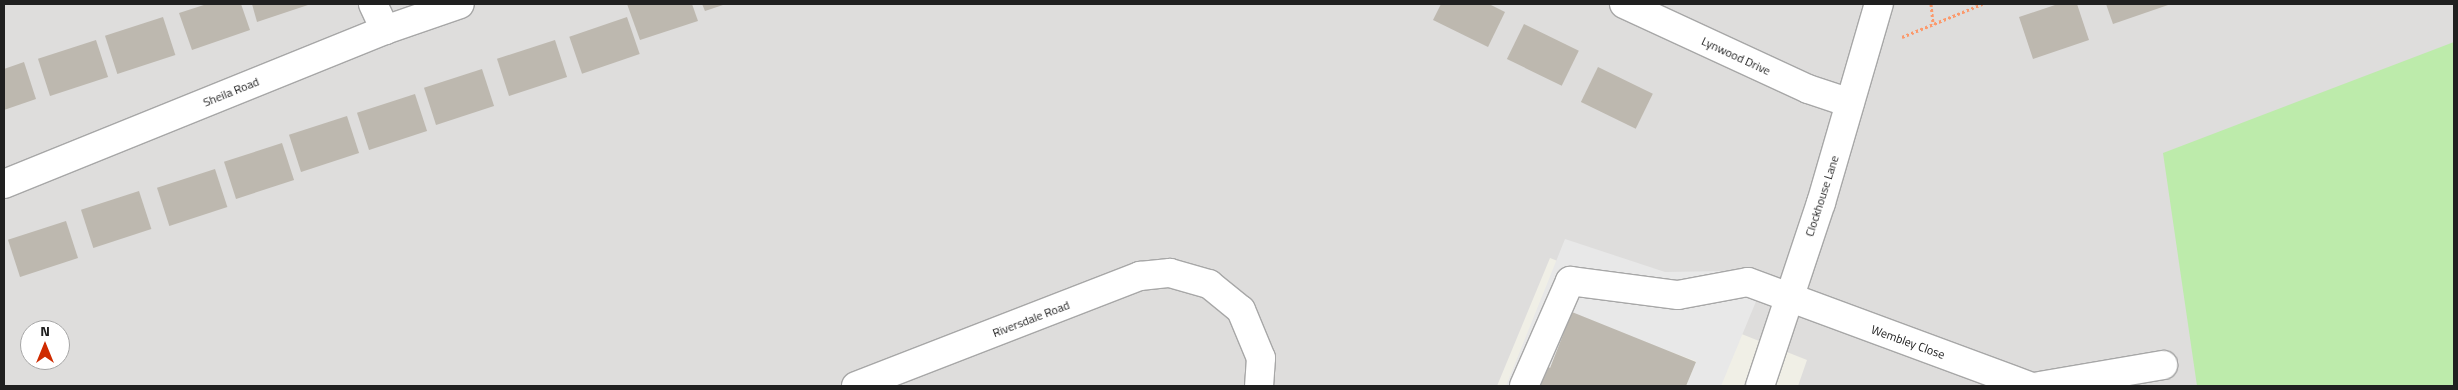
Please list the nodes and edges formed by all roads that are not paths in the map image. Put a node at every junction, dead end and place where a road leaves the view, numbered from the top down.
1 (372, 4) edge
2 (460, 4) edge
3 (1624, 4) edge
4 (1879, 4) edge
5 (385, 30) junction
6 (1850, 103) junction
7 (4, 184) edge
8 (1788, 298) junction
9 (2163, 366) dead end
10 (873, 383) edge
11 (1259, 386) edge
12 (1524, 386) edge
13 (1760, 386) edge
14 (2029, 386) edge
15 (2040, 386) edge

1 - 5 street
2 - 5 street, Sheila Road
3 - 6 street, Lynwood Drive
4 - 6 street, Clockhouse Lane
5 - 7 street, Sheila Road
6 - 8 street, Clockhouse Lane
8 - 12 street, Wembley Close
8 - 13 street, Clockhouse Lane
8 - 14 street, Wembley Close
9 - 15 street
10 - 11 street, Riversdale Road

